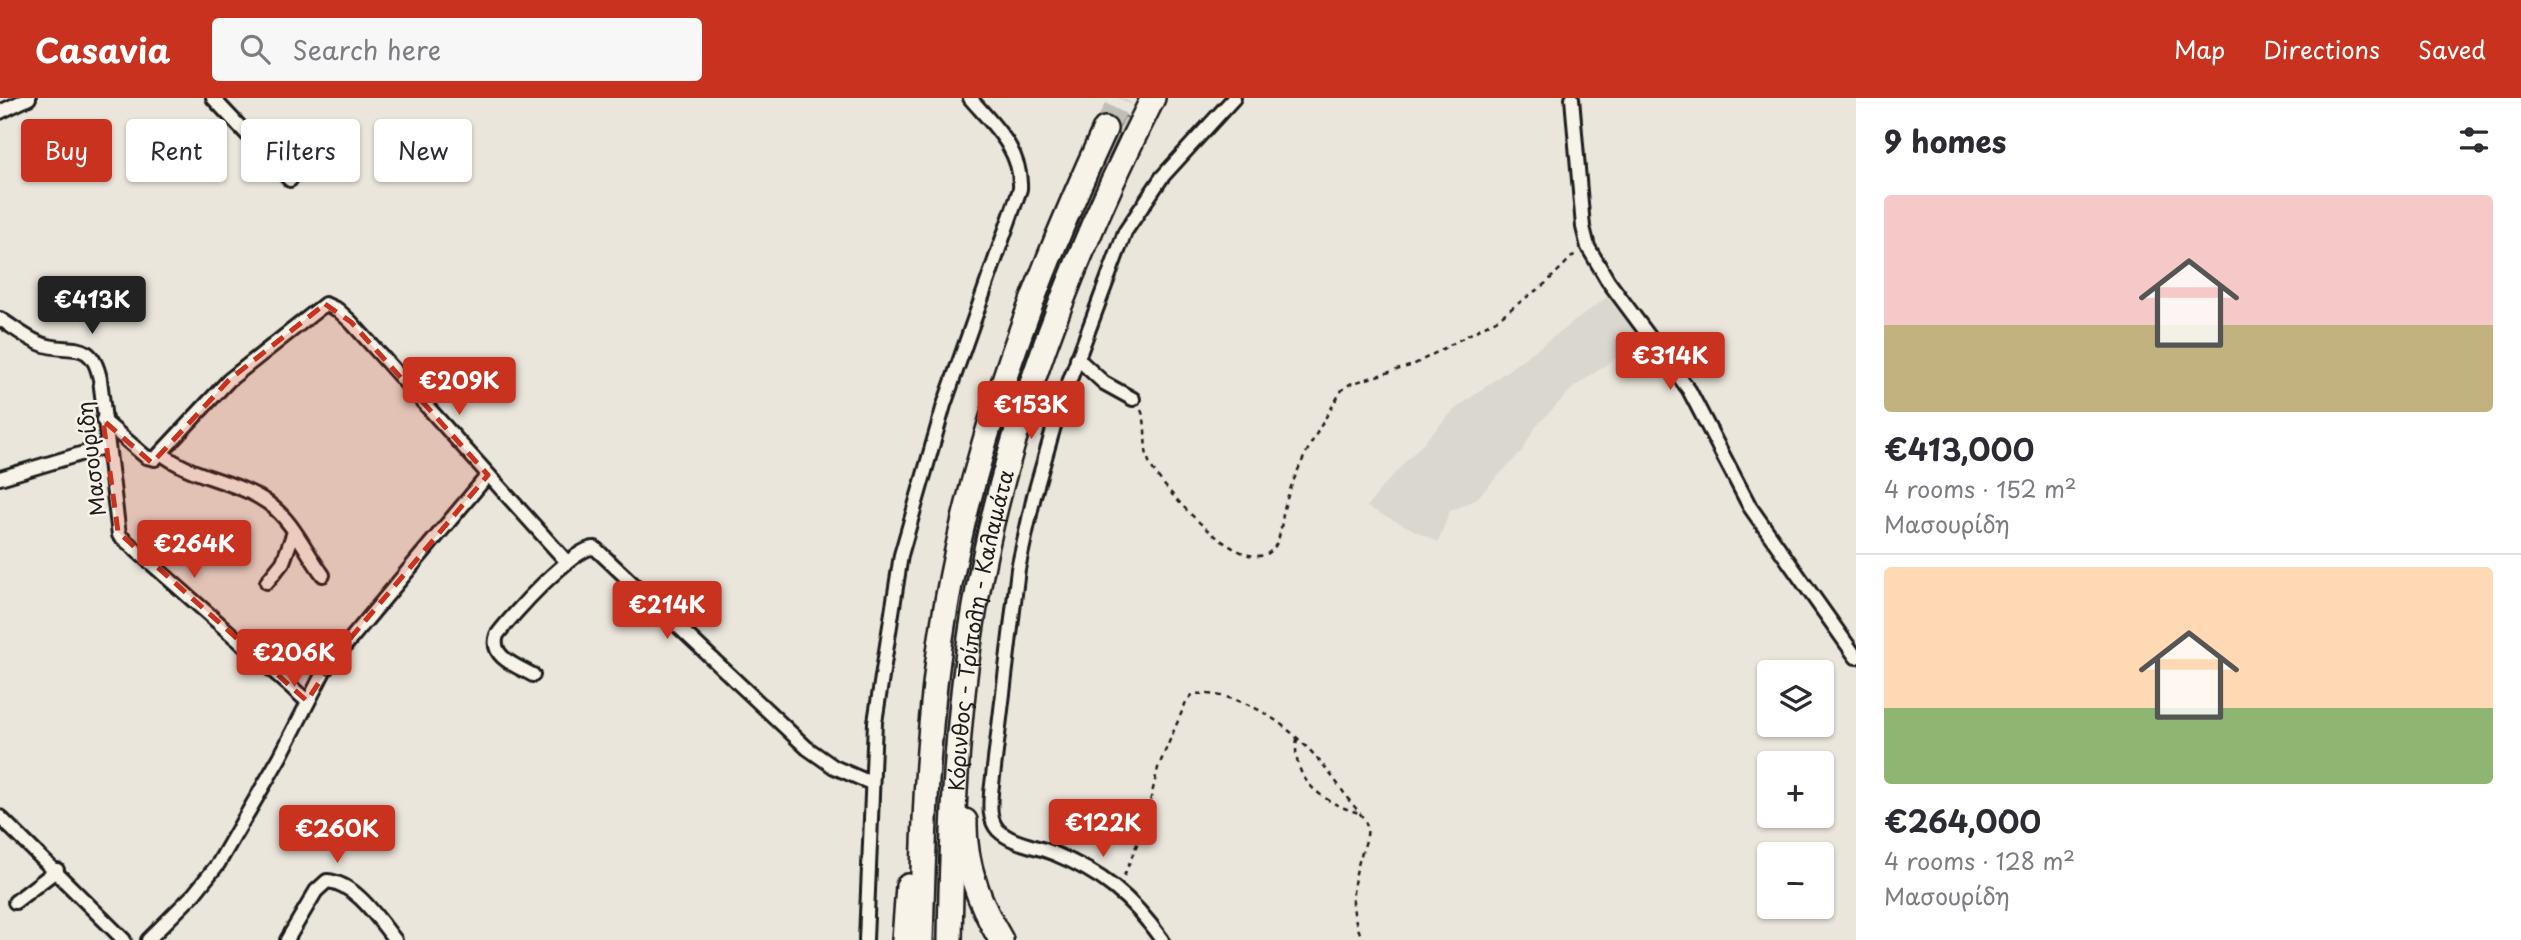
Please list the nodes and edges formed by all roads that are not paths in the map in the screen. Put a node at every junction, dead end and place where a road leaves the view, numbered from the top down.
1 (29, 98) edge
2 (213, 98) edge
3 (970, 98) edge
4 (1153, 98) edge
5 (1234, 98) edge
6 (1572, 98) edge
7 (0, 112) edge
8 (241, 128) edge
9 (1105, 129) tunnel mouth
10 (0, 319) edge
11 (1077, 358) junction
12 (1133, 399) road end
13 (103, 420) junction
14 (107, 446) junction
15 (161, 453) junction
16 (488, 475) junction
17 (0, 478) edge
18 (294, 532) junction
19 (568, 562) junction
20 (323, 575) dead end
21 (267, 582) dead end
22 (1856, 657) edge
23 (938, 658) junction
24 (967, 659) junction
25 (533, 675) dead end
26 (307, 701) junction
27 (871, 783) junction
28 (0, 817) edge
29 (57, 870) junction
30 (15, 902) dead end
31 (124, 940) edge
32 (148, 940) edge
33 (287, 940) edge
34 (395, 940) edge
35 (866, 940) edge
36 (904, 940) edge
37 (921, 940) edge
38 (950, 940) edge
39 (1000, 940) edge
40 (1162, 940) edge

1 - 7 street
2 - 8 street
3 - 27 street
4 - 24 highway, Κόρινθος - Τρίπολη - Καλαμάτα
5 - 11 street
6 - 22 street
9 - 23 highway, Κόρινθος - Τρίπολη - Καλαμάτα
10 - 13 street, Μασουρίδη
11 - 12 street
11 - 40 street
13 - 14 street, Μασουρίδη
13 - 15 street
14 - 17 street
14 - 26 street, Μασουρίδη
15 - 16 street
15 - 18 street
16 - 19 street
16 - 26 street
18 - 20 street
18 - 21 street
19 - 25 street
19 - 27 street
23 - 36 highway
23 - 37 highway, Κόρινθος - Τρίπολη - Καλαμάτα
24 - 38 highway, Κόρινθος - Τρίπολη - Καλαμάτα
24 - 39 highway
26 - 32 street
27 - 35 street
28 - 29 street
29 - 30 street
29 - 31 street
33 - 34 street

